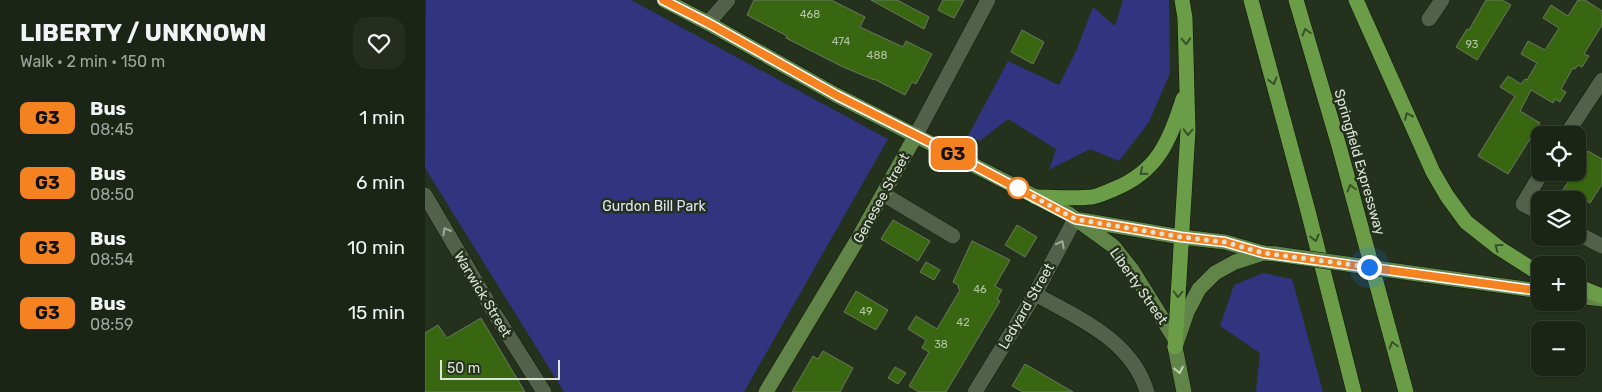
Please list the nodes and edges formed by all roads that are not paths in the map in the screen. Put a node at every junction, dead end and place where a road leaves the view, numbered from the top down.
1 (664, 0) edge
2 (728, 0) edge
3 (988, 0) edge
4 (1182, 0) edge
5 (1251, 0) edge
6 (1296, 0) edge
7 (1356, 0) edge
8 (1442, 0) edge
9 (1429, 19) dead end
10 (708, 23) junction
11 (1602, 80) edge
12 (1187, 83) junction
13 (1572, 126) edge
14 (916, 135) junction
15 (1537, 181) edge
16 (883, 194) junction
17 (425, 195) edge
18 (1035, 197) junction
19 (1531, 208) edge
20 (1075, 219) junction
21 (953, 236) dead end
22 (1181, 237) junction
23 (1586, 237) edge
24 (1602, 246) edge
25 (1270, 254) junction
26 (1531, 269) edge
27 (1531, 290) edge
28 (1586, 290) edge
29 (1035, 294) junction
30 (1586, 297) edge
31 (1602, 298) edge
32 (1175, 343) junction
33 (544, 392) edge
34 (766, 392) edge
35 (975, 392) edge
36 (1147, 392) edge
37 (1184, 392) edge
38 (1354, 392) edge
39 (1406, 392) edge

1 - 10 main road, Liberty Street
2 - 10 street
3 - 14 street, Genesee Street
4 -> 12 highway
5 -> 38 highway
39 -> 6 highway, Springfield Expressway
26 -> 7 highway
8 - 9 street
10 - 14 main road, Liberty Street
11 - 13 street
12 -> 18 highway
12 -> 22 highway
14 - 16 main road, Genesee Street
14 - 18 main road, Liberty Street
15 - 19 street
16 - 21 street
16 - 34 main road, Genesee Street
33 -> 17 street, Warwick Street
18 - 20 main road, Liberty Street
20 - 22 main road, Liberty Street
29 -> 20 street, Ledyard Street
20 - 32 main road, Liberty Street
22 - 25 main road, Liberty Street
22 -> 32 highway
23 - 24 street
25 - 27 main road, Liberty Street, bridge
25 - 32 main road
28 - 31 highway
29 - 35 street, Ledyard Street
29 - 36 street
30 - 31 main road
32 -> 37 main road

